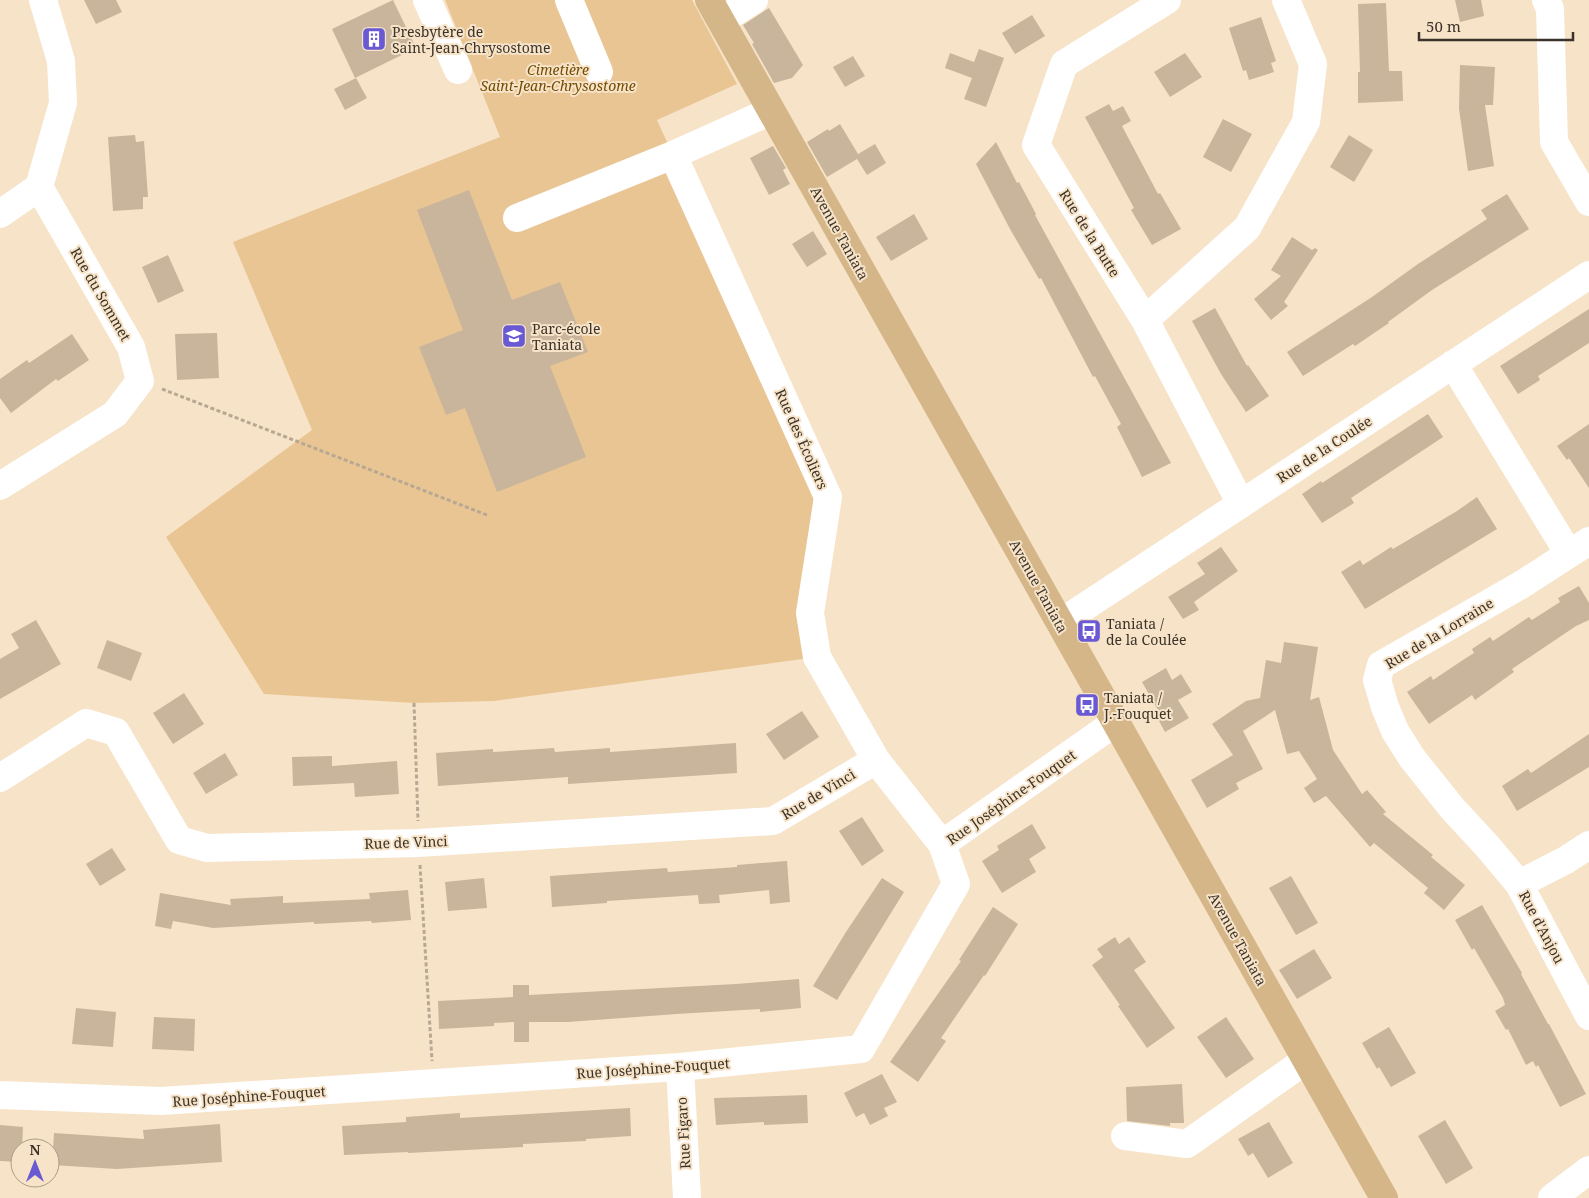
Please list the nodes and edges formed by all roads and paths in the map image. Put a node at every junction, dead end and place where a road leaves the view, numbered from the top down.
1 (43, 0) edge
2 (427, 0) edge
3 (569, 0) edge
4 (754, 0) edge
5 (1167, 0) edge
6 (1286, 0) edge
7 (1546, 0) edge
8 (715, 11) edge
9 (458, 70) dead end
10 (599, 72) dead end
11 (771, 111) junction
12 (672, 155) junction
13 (39, 187) junction
14 (1589, 202) edge
15 (0, 214) edge
16 (517, 218) dead end
17 (1589, 275) edge
18 (1145, 320) junction
19 (1454, 364) junction
20 (140, 381) junction
21 (0, 486) edge
22 (1241, 504) junction
23 (486, 515) dead end
24 (1579, 547) edge
25 (1060, 622) junction
26 (414, 703) dead end
27 (1116, 722) junction
28 (876, 760) junction
29 (0, 778) edge
30 (418, 843) junction
31 (942, 844) junction
32 (1589, 845) edge
33 (1519, 884) junction
34 (1589, 1016) edge
35 (1306, 1060) junction
36 (680, 1067) junction
37 (434, 1084) junction
38 (0, 1094) edge
39 (1125, 1136) dead end
40 (1589, 1170) edge
41 (687, 1198) edge
42 (1384, 1198) edge
43 (1552, 1198) edge

1 - 13 street
2 - 9 street
3 - 10 street
4 - 8 street
5 - 18 street, Rue de la Butte
6 - 18 street
7 - 14 street
8 - 11 main road, Avenue Taniata
11 - 12 street
11 - 25 main road, Avenue Taniata
12 - 16 street
12 - 28 street, Rue des Écoliers
13 - 15 street
13 - 20 street, Rue du Sommet
17 - 19 street, Rue de la Coulée
18 - 22 street, Rue de la Butte
19 - 22 street, Rue de la Coulée
19 - 24 street, Rue de la Lorraine
20 - 21 street
20 - 23 path
22 - 25 street, Rue de la Coulée
24 - 33 street, Rue de la Lorraine
25 - 27 main road, Avenue Taniata
26 - 30 path
27 - 31 street, Rue Joséphine-Fouquet
27 - 35 main road, Avenue Taniata
28 - 30 street, Rue de Vinci
28 - 31 street, Rue des Écoliers
29 - 30 street, Rue de Vinci
30 - 37 path
31 - 36 street, Rue Joséphine-Fouquet
32 - 33 street, Rue d'Anjou
33 - 34 street, Rue d'Anjou
35 - 39 street
35 - 42 main road, Avenue Taniata
36 - 37 street, Rue Joséphine-Fouquet
36 - 41 street, Rue Figaro
37 - 38 street, Rue Joséphine-Fouquet
40 - 43 street

